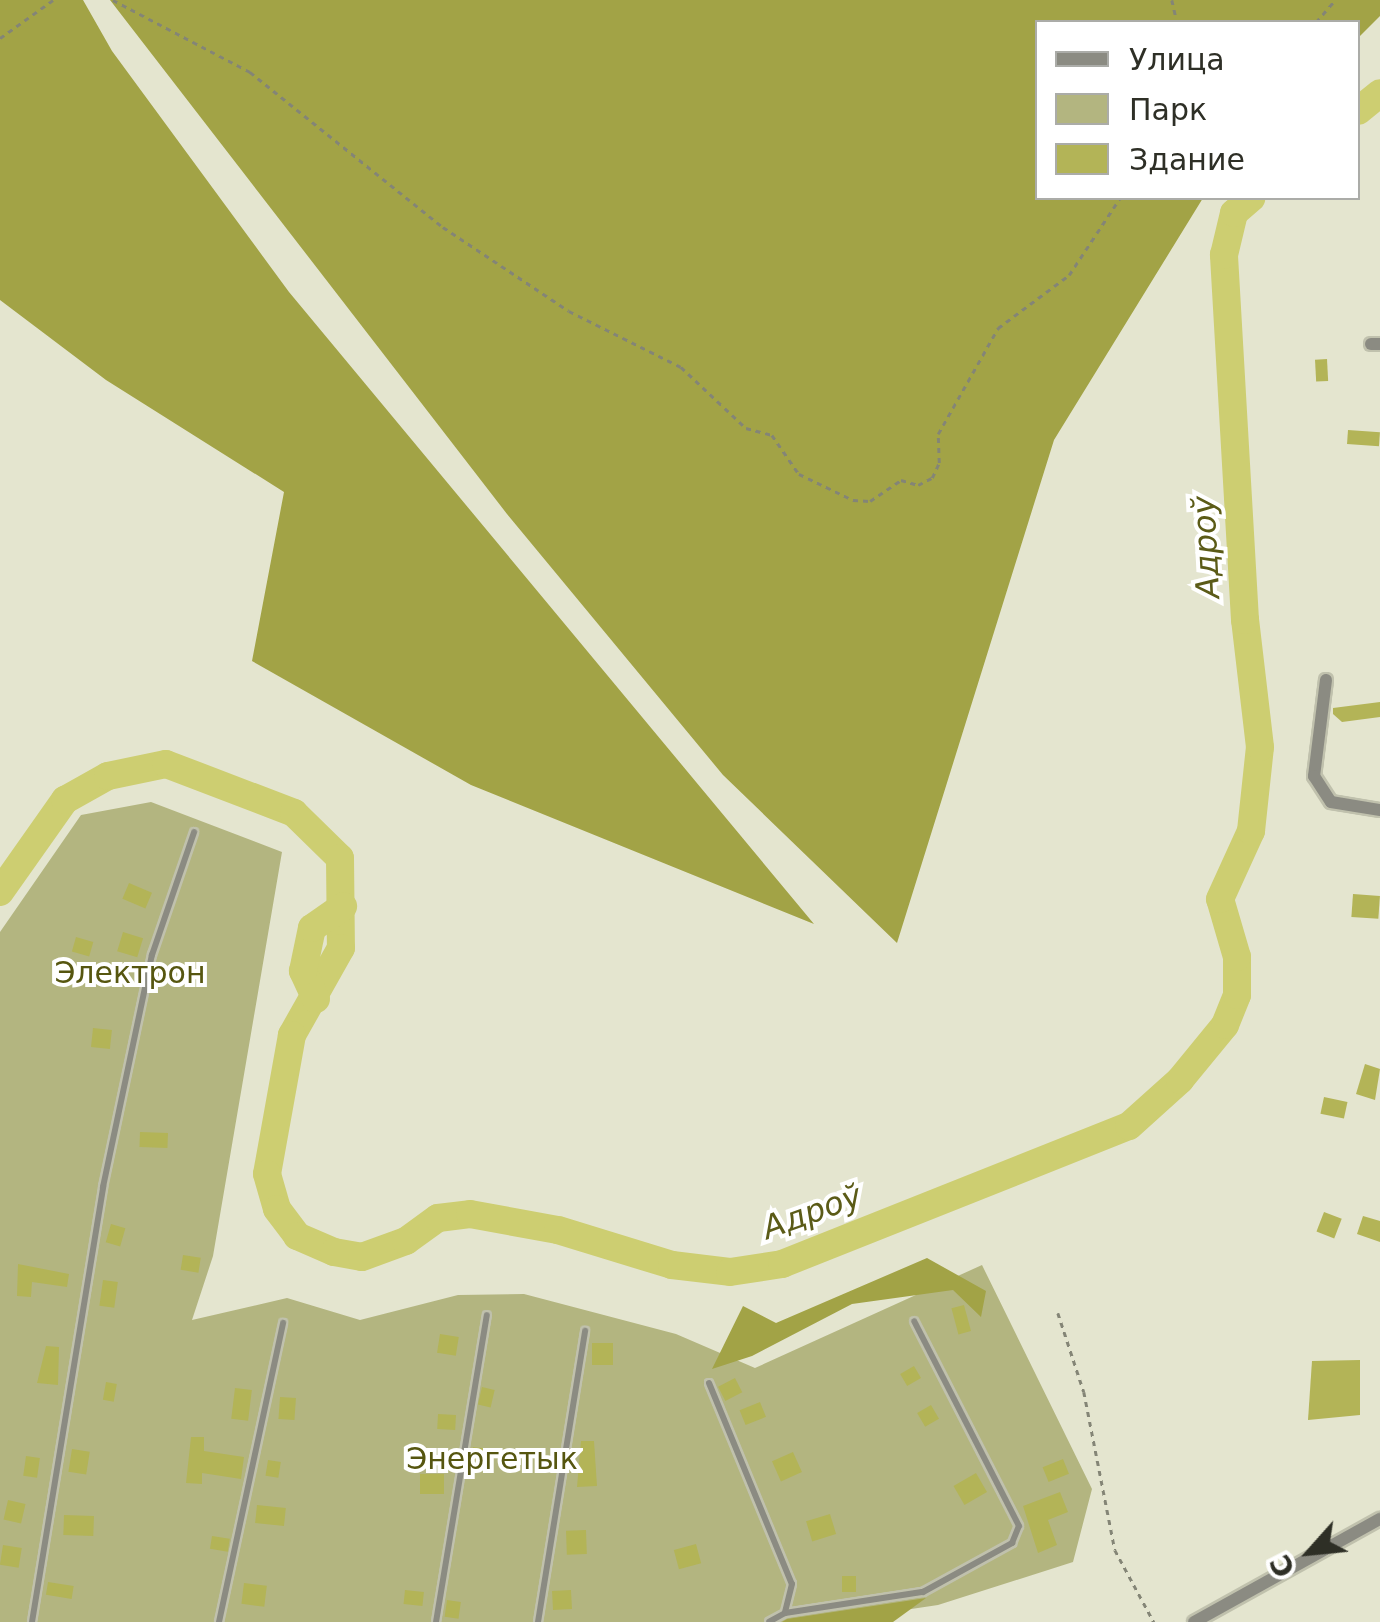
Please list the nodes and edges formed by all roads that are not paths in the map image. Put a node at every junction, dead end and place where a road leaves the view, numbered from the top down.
1 (1326, 680) dead end
2 (1380, 810) edge
3 (194, 832) dead end
4 (487, 1315) dead end
5 (914, 1321) dead end
6 (283, 1323) dead end
7 (585, 1331) dead end
8 (709, 1383) dead end
9 (1380, 1519) edge
10 (786, 1613) junction
11 (32, 1622) edge
12 (219, 1622) edge
13 (436, 1622) edge
14 (538, 1622) edge
15 (769, 1622) edge
16 (1194, 1622) edge

1 - 2 street
3 - 11 lane
4 - 13 lane
5 - 10 lane
6 - 12 lane
7 - 14 lane
8 - 10 lane
9 - 16 street
10 - 15 lane

